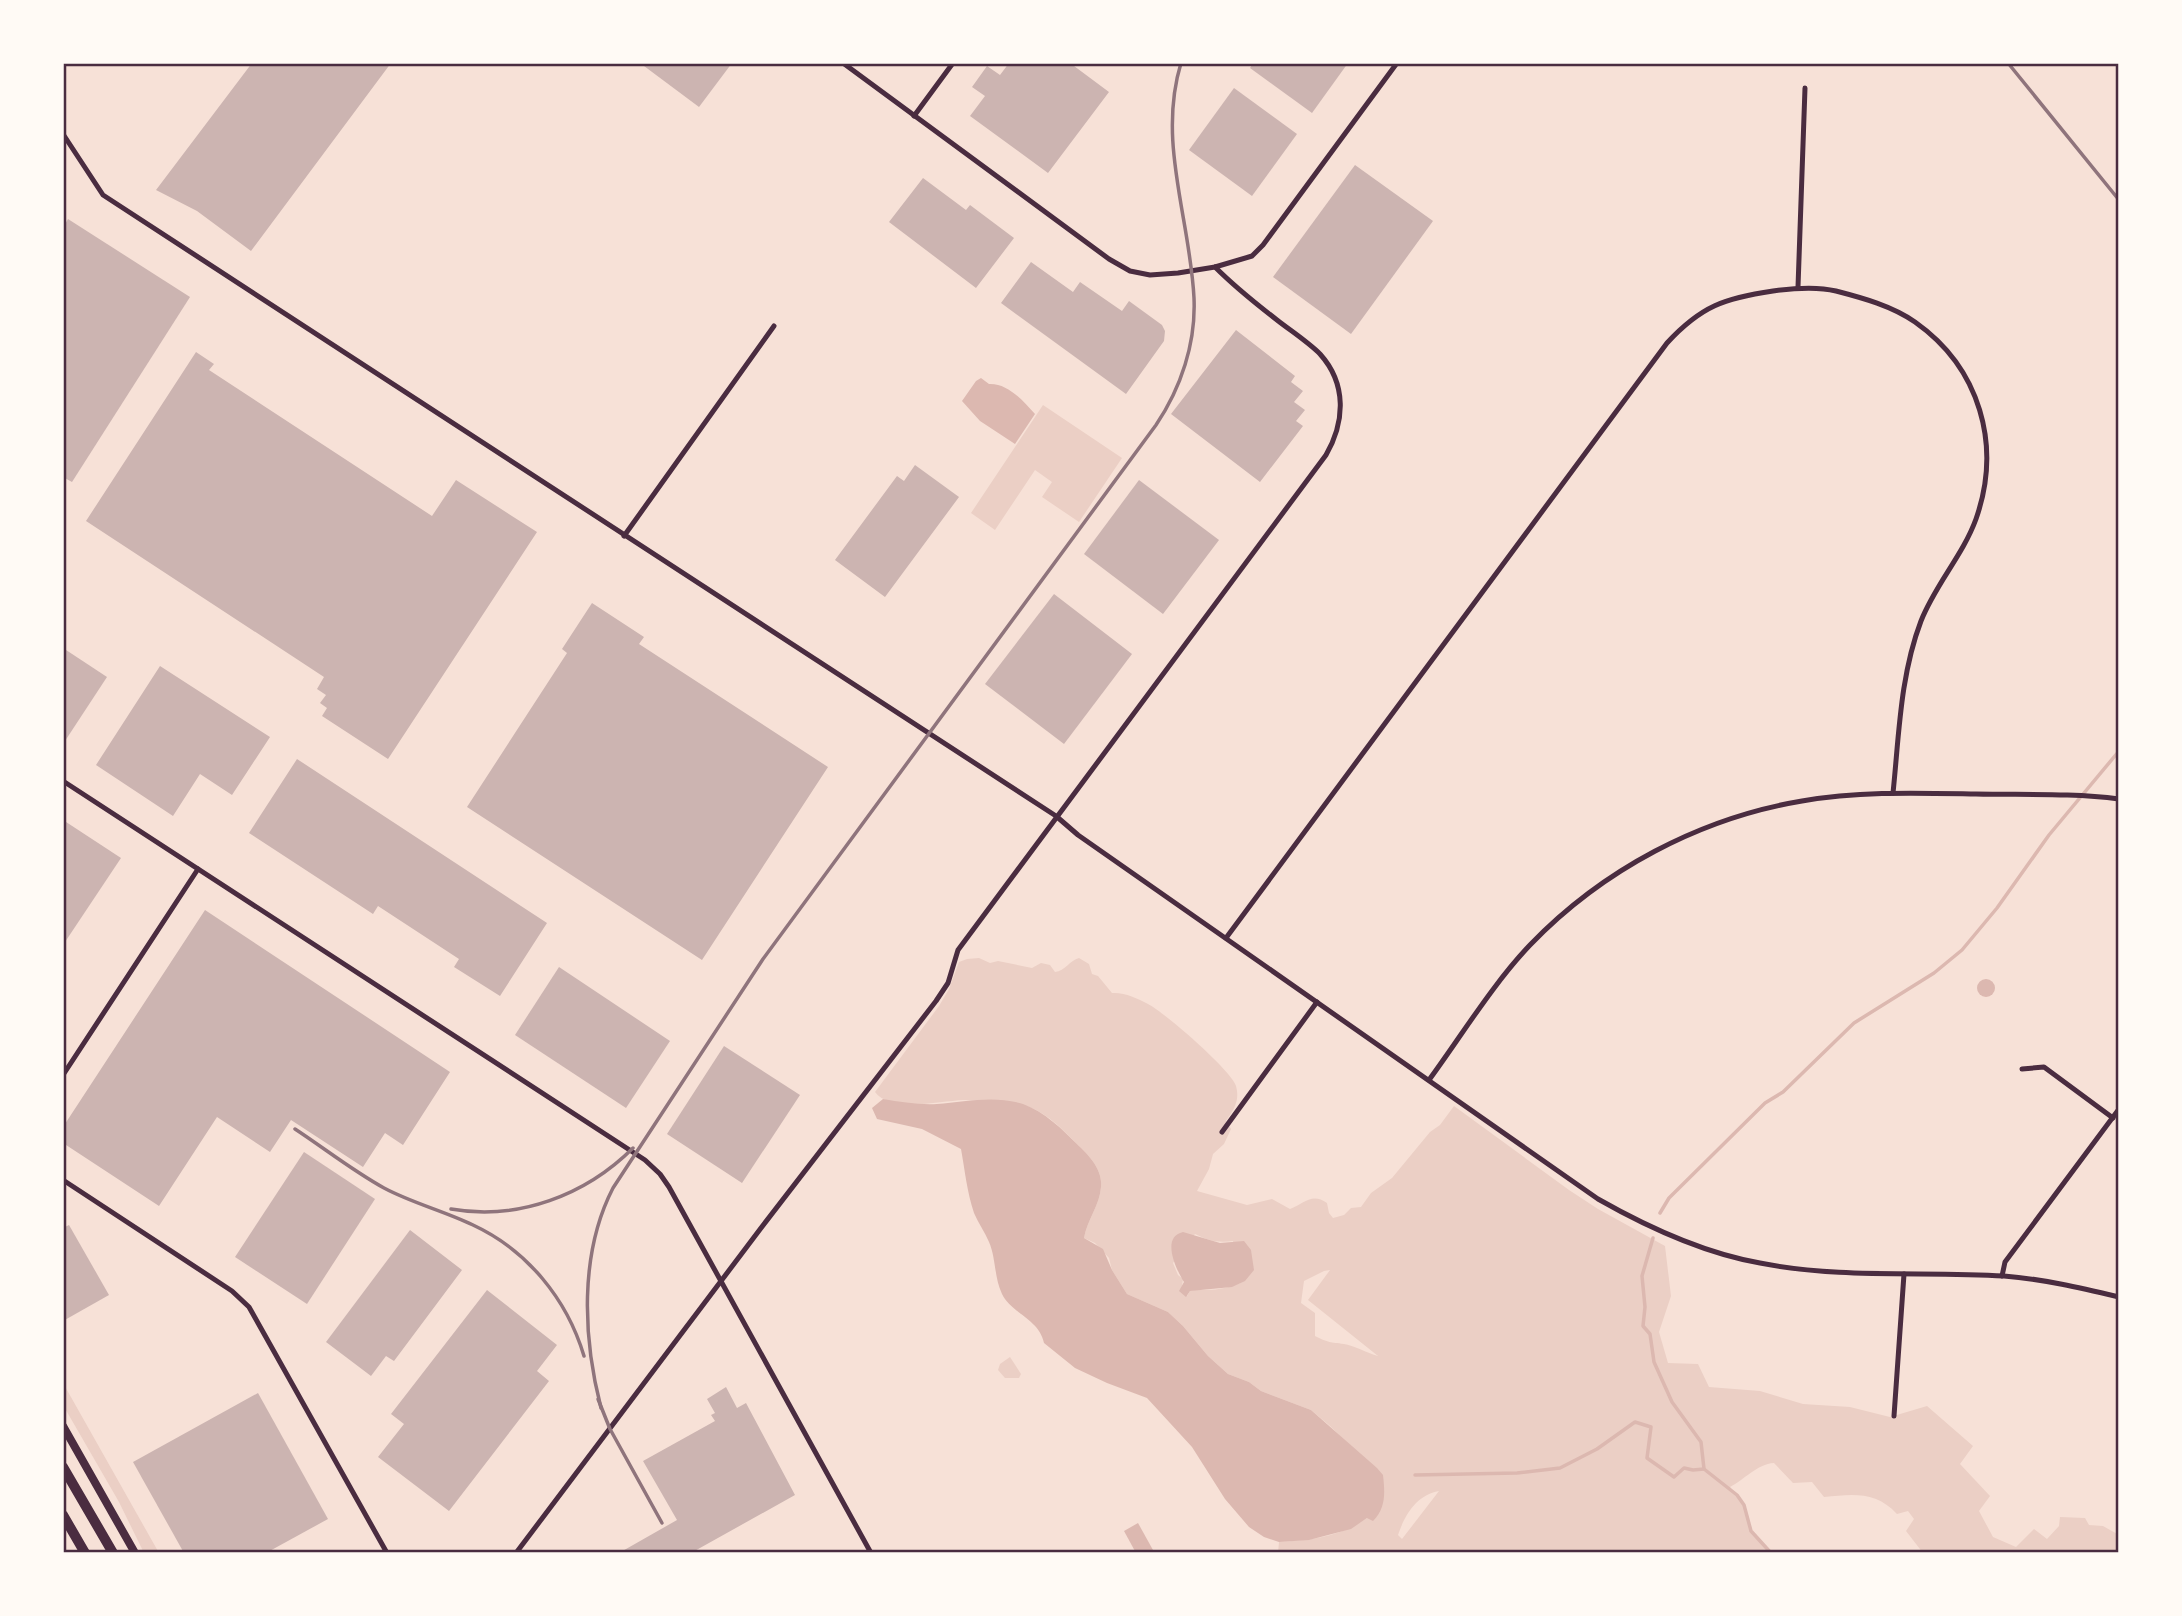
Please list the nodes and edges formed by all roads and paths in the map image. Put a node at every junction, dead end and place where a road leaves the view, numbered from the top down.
1 (843, 63) edge
2 (953, 63) edge
3 (1397, 63) edge
4 (1805, 88) dead end
5 (914, 116) junction
6 (63, 134) edge
7 (1215, 267) junction
8 (1798, 287) junction
9 (774, 326) dead end
10 (624, 536) junction
11 (63, 781) edge
12 (1894, 793) junction
13 (2119, 799) edge
14 (1056, 816) junction
15 (198, 869) junction
16 (1226, 938) junction
17 (1317, 1002) junction
18 (2022, 1069) dead end
19 (63, 1074) edge
20 (1429, 1080) junction
21 (2119, 1109) edge
22 (2113, 1118) junction
23 (1222, 1132) dead end
24 (63, 1180) edge
25 (1905, 1274) junction
26 (2002, 1276) junction
27 (722, 1281) junction
28 (2119, 1297) edge
29 (1894, 1416) dead end
30 (63, 1426) edge
31 (63, 1467) edge
32 (63, 1516) edge
33 (85, 1553) edge
34 (113, 1553) edge
35 (135, 1553) edge
36 (387, 1553) edge
37 (516, 1553) edge
38 (871, 1553) edge

1 - 5 street
2 - 5 street
3 - 7 street
4 - 8 street
5 - 7 street
6 - 10 street
7 - 14 street
8 - 12 street
8 - 16 street
9 - 10 street
10 - 14 street
11 - 15 street
12 - 13 street
12 - 20 street
14 - 16 street
14 - 27 street
15 - 19 street
15 - 27 street
16 - 17 street
17 - 20 street
17 - 23 street
18 - 22 street
20 - 25 street
21 - 22 street
22 - 26 street
24 - 36 street
25 - 26 street
25 - 29 street
26 - 28 street
27 - 37 street
27 - 38 street
30 - 35 main road
31 - 34 highway
32 - 33 highway

